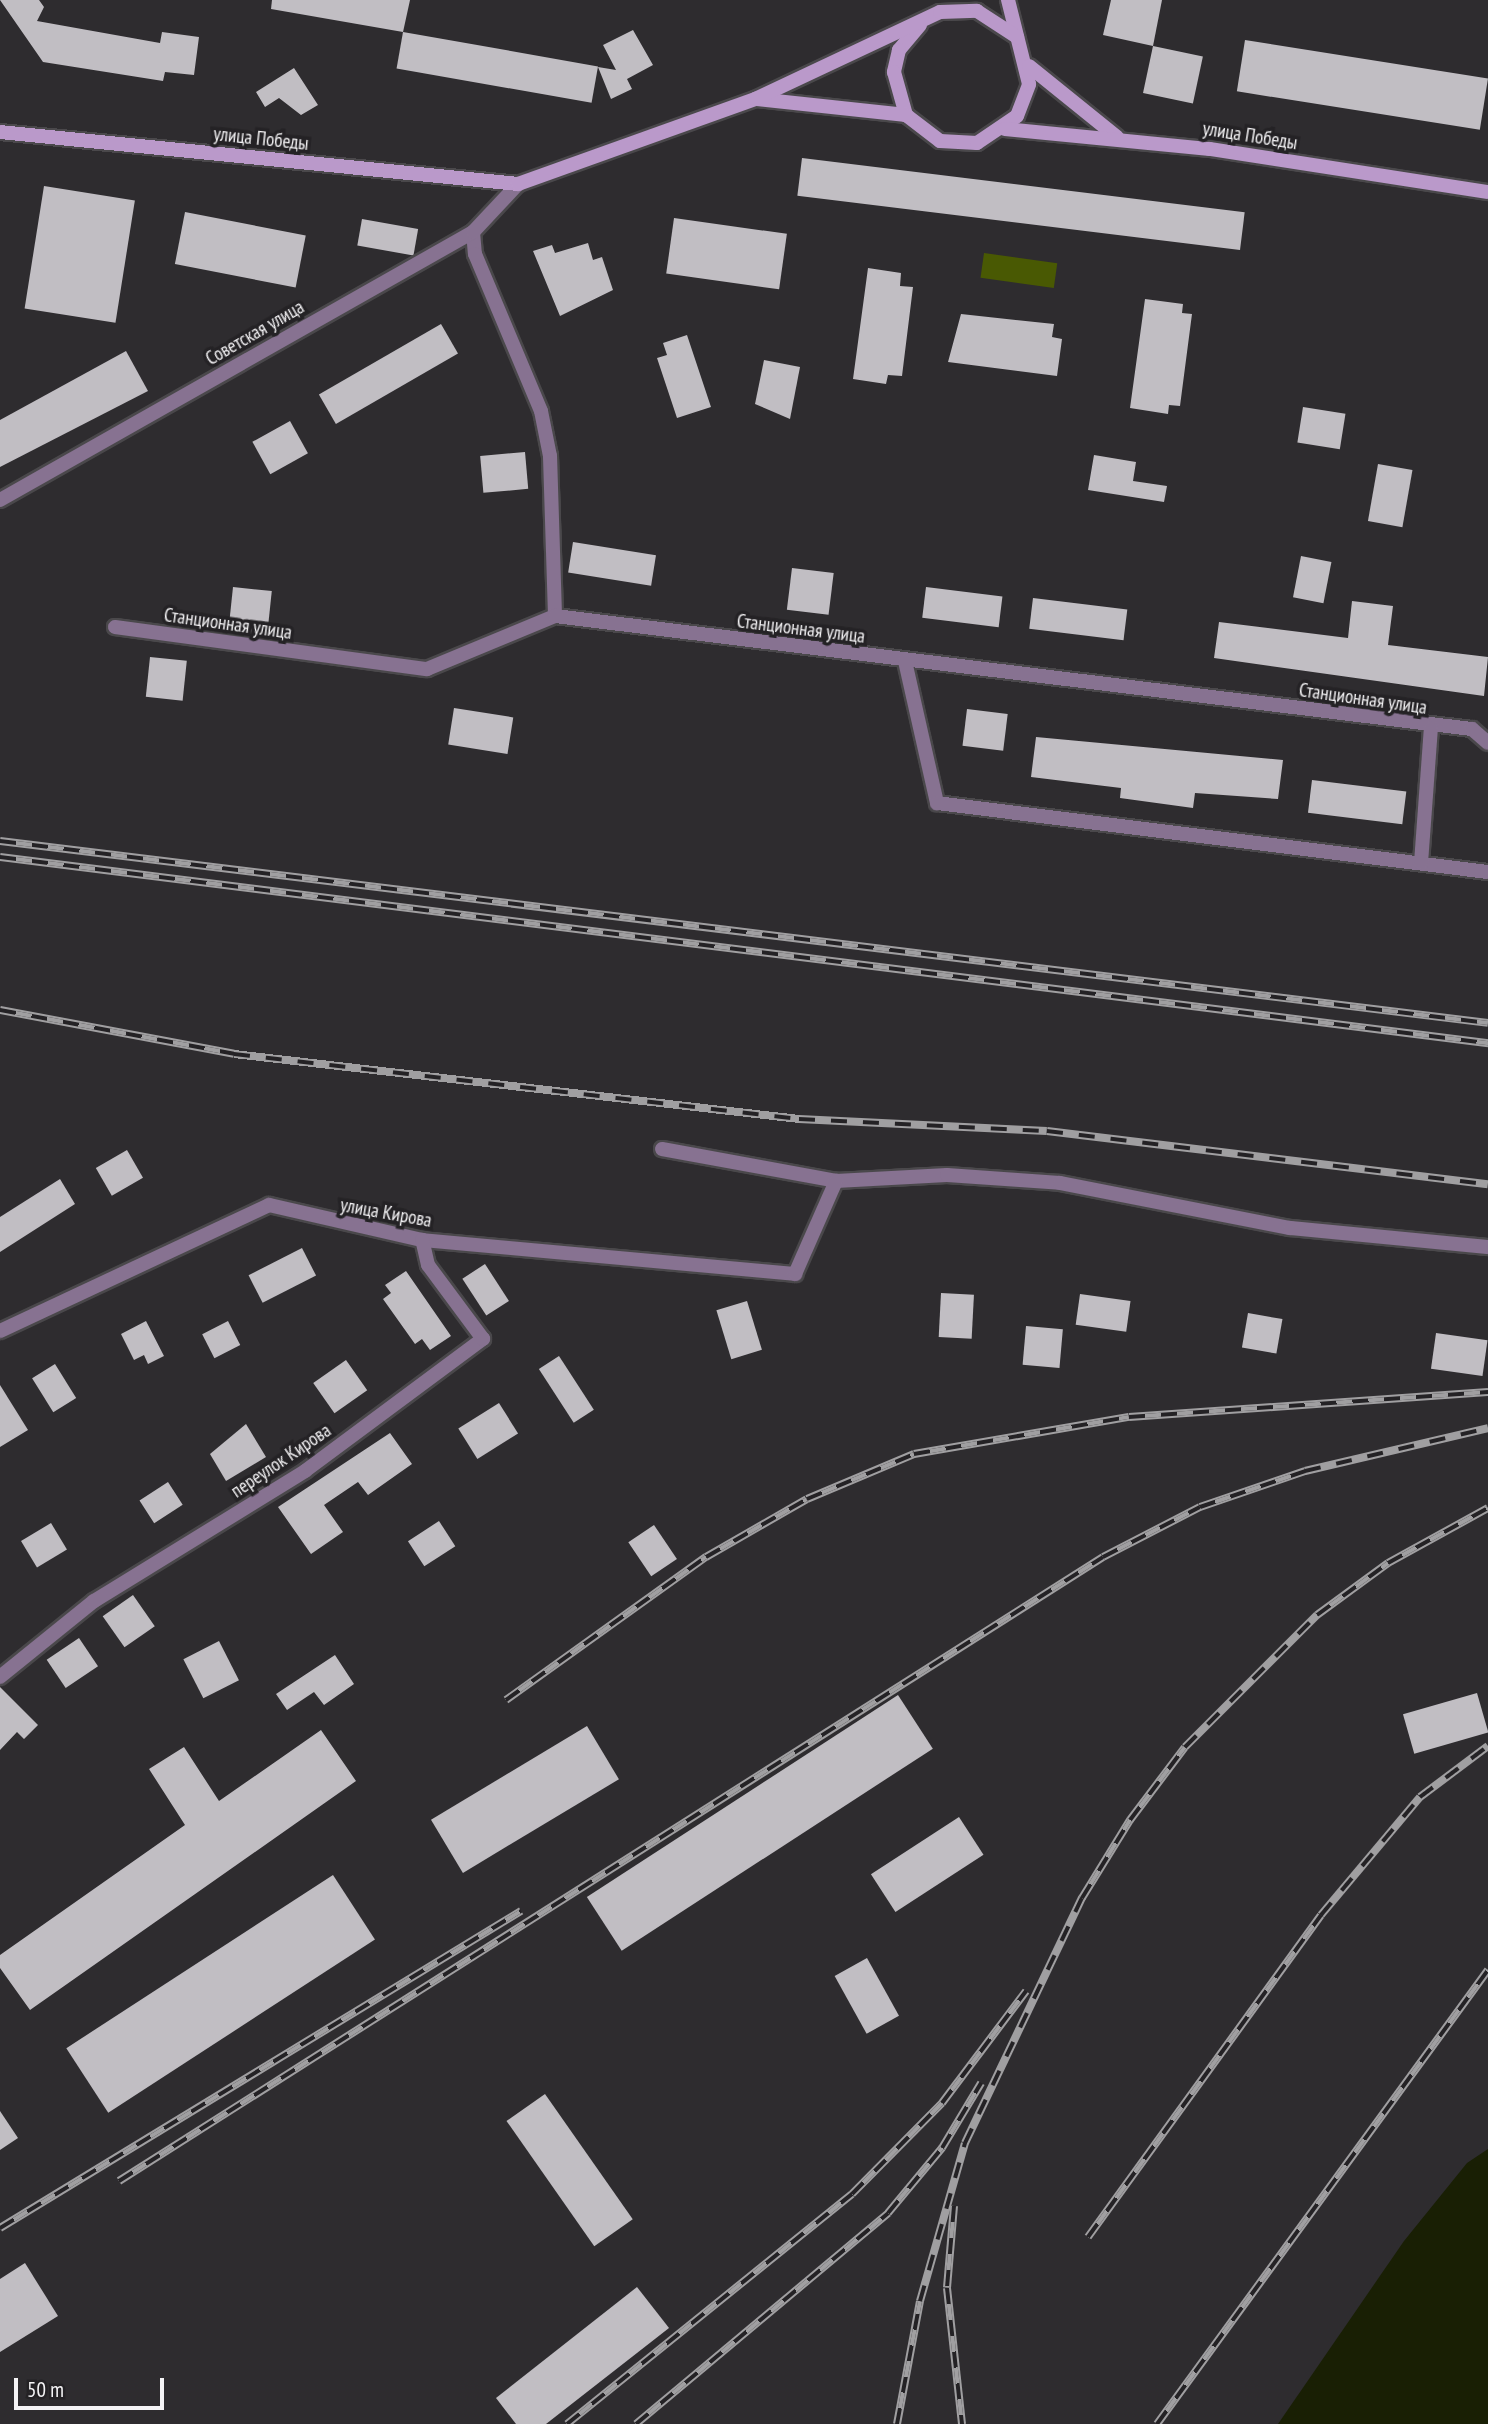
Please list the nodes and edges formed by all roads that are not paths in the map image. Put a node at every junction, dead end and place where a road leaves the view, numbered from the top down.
1 (1008, 0) edge
2 (958, 5) edge
3 (929, 18) junction
4 (1017, 37) junction
5 (1029, 66) junction
6 (755, 99) junction
7 (906, 115) junction
8 (1005, 129) junction
9 (0, 132) edge
10 (1118, 138) junction
11 (518, 184) junction
12 (1488, 192) edge
13 (473, 232) junction
14 (0, 500) edge
15 (555, 616) junction
16 (115, 627) dead end
17 (905, 661) junction
18 (1431, 728) junction
19 (1488, 743) edge
20 (1422, 863) junction
21 (1488, 872) edge
22 (662, 1149) dead end
23 (835, 1181) junction
24 (422, 1240) junction
25 (1488, 1247) edge
26 (0, 1331) edge
27 (0, 1677) edge

1 - 4 street
2 - 3 street
2 - 4 street
3 - 6 street
3 - 7 street
4 - 5 street
5 - 8 street
5 - 10 street
6 - 7 street
6 - 11 street
7 - 8 street
8 - 10 street, улица Победы
9 - 11 street, улица Победы
10 - 12 street, улица Победы
11 - 13 street, Советская улица
13 - 14 street, Советская улица
13 - 15 street
15 - 16 street, Станционная улица
15 - 17 street, Станционная улица
17 - 18 street, Станционная улица
17 - 20 street
18 - 19 street, Станционная улица
18 - 20 street
20 - 21 street
22 - 23 street
23 - 24 street, улица Кирова
23 - 25 street
24 - 26 street, улица Кирова
24 - 27 street, переулок Кирова

